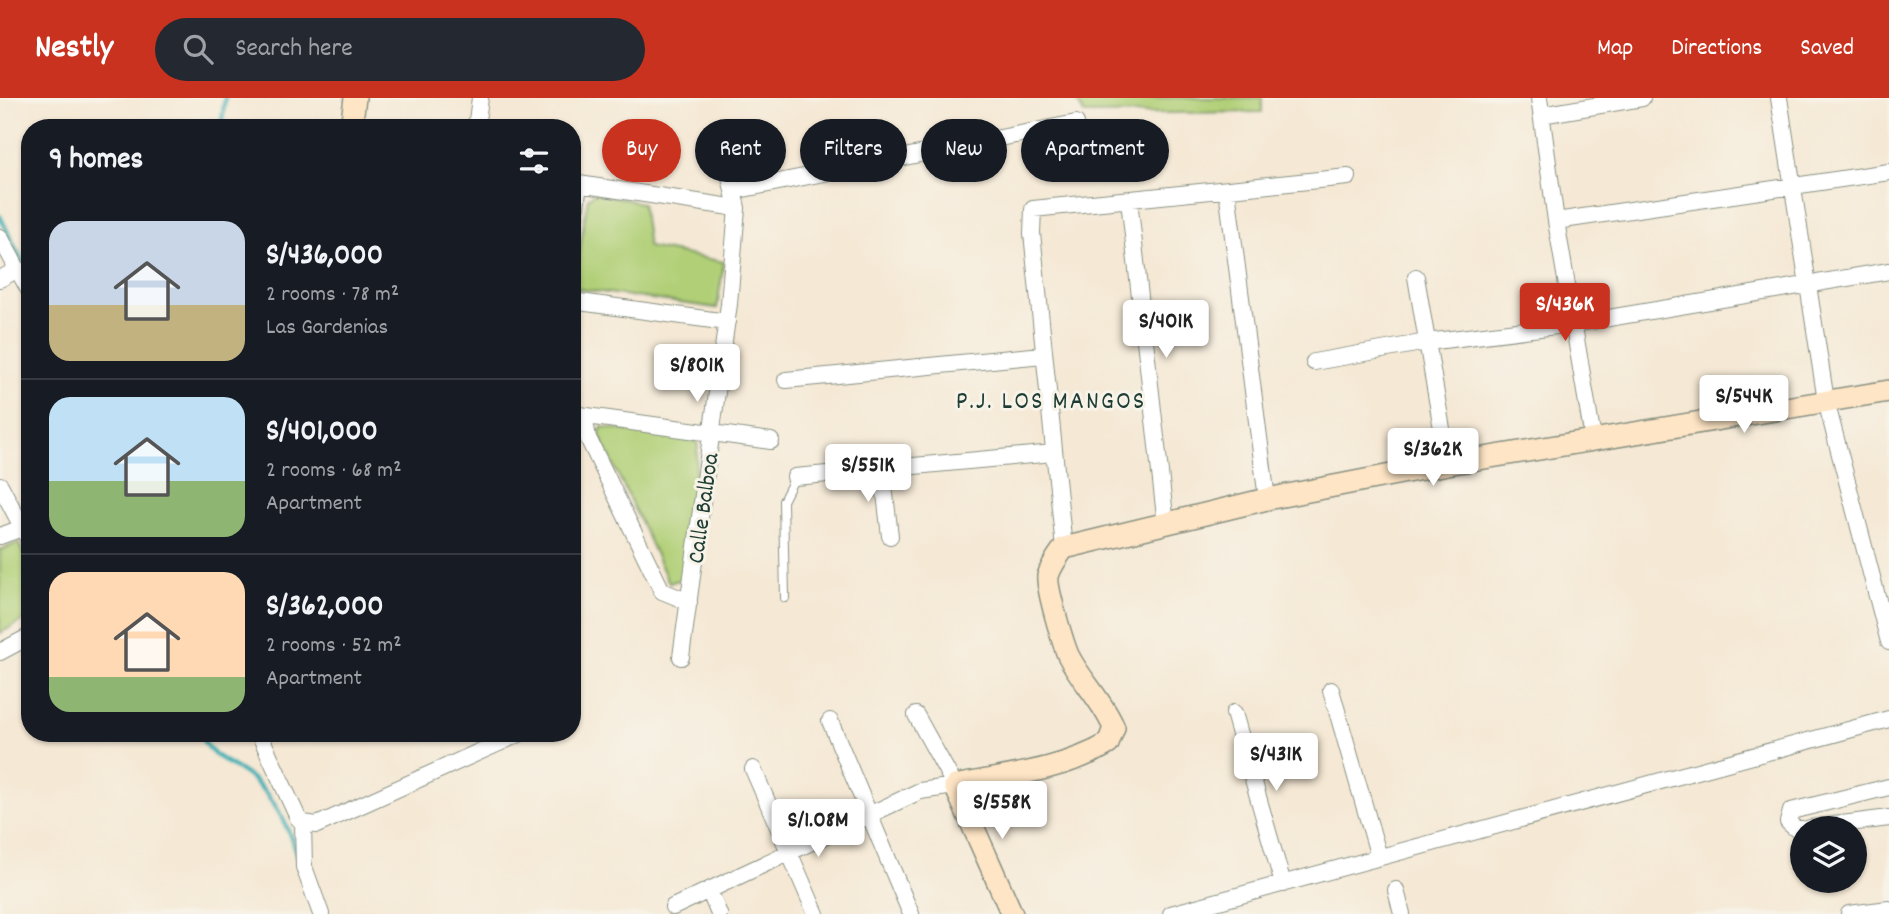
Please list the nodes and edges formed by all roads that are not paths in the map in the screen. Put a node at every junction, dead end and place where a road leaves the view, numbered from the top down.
1 (355, 98) edge
2 (480, 98) edge
3 (1539, 98) edge
4 (1642, 98) edge
5 (1779, 98) edge
6 (1541, 115) junction
7 (352, 119) edge
8 (477, 119) edge
9 (1021, 134) edge
10 (1889, 172) edge
11 (1348, 177) dead end
12 (731, 182) edge
13 (581, 185) edge
14 (1792, 186) junction
15 (1227, 190) junction
16 (733, 191) junction
17 (1129, 200) junction
18 (737, 208) junction
19 (1556, 221) junction
20 (0, 237) edge
21 (18, 269) junction
22 (1889, 271) edge
23 (21, 275) edge
24 (1416, 277) dead end
25 (0, 279) edge
26 (1810, 284) junction
27 (581, 302) edge
28 (727, 322) junction
29 (1573, 324) junction
30 (1427, 342) junction
31 (1044, 355) junction
32 (1314, 362) dead end
33 (786, 380) dead end
34 (1889, 391) edge
35 (1826, 401) junction
36 (581, 415) edge
37 (581, 422) edge
38 (712, 433) junction
39 (1593, 439) junction
40 (771, 441) dead end
41 (1054, 453) junction
42 (1448, 464) junction
43 (882, 469) junction
44 (794, 477) joint
45 (0, 485) edge
46 (1267, 499) junction
47 (21, 525) edge
48 (1166, 525) junction
49 (21, 535) edge
50 (0, 536) edge
51 (890, 536) dead end
52 (1064, 548) junction
53 (785, 598) dead end
54 (689, 602) junction
55 (21, 641) edge
56 (1889, 642) edge
57 (0, 652) edge
58 (681, 657) dead end
59 (1331, 690) dead end
60 (1234, 713) dead end
61 (916, 715) dead end
62 (1889, 719) edge
63 (830, 721) dead end
64 (263, 742) edge
65 (501, 742) edge
66 (753, 769) dead end
67 (955, 786) junction
68 (1889, 787) edge
69 (869, 815) junction
70 (1889, 818) edge
71 (300, 821) junction
72 (1867, 821) edge
73 (1790, 824) edge
74 (789, 852) junction
75 (1379, 857) junction
76 (1283, 884) junction
77 (709, 890) junction
78 (1396, 890) dead end
79 (673, 907) dead end
80 (1889, 909) edge
81 (321, 914) edge
82 (719, 914) edge
83 (816, 914) edge
84 (911, 914) edge
85 (1010, 914) edge
86 (1171, 914) edge
87 (1402, 914) edge
88 (1849, 914) edge

1 - 7 street
2 - 8 street
3 - 6 street
4 - 6 street
5 - 14 street
6 - 19 street
9 - 16 street
10 - 14 street
11 - 15 street
12 - 16 street, Calle Balboa
13 - 18 street
14 - 19 street
14 - 26 street
15 - 17 street
15 - 46 street
16 - 18 street, Calle Balboa
17 - 31 street
17 - 48 street
18 - 28 street, Calle Balboa
19 - 29 street
20 - 21 street
21 - 23 street
21 - 25 street
22 - 26 street
24 - 30 street
26 - 29 street
26 - 35 street
27 - 28 street
28 - 38 street, Calle Balboa
29 - 30 street
29 - 39 street
30 - 32 street
30 - 42 street
31 - 33 street
31 - 41 street
34 - 35 street
35 - 39 street
35 - 56 street
36 - 38 street
37 - 54 street
38 - 40 street
38 - 54 street, Calle Balboa
39 - 42 street
41 - 43 street
41 - 52 street
42 - 46 street
43 - 44 street
43 - 51 street
44 - 53 lane
45 - 47 street
46 - 48 street
48 - 52 street
49 - 50 street
52 - 67 street
54 - 58 street, Calle Balboa
55 - 57 street
59 - 75 street
60 - 76 street
61 - 67 street
62 - 75 street
63 - 69 street
64 - 71 street
65 - 71 street
66 - 74 street
67 - 69 street
67 - 85 street
68 - 73 street
69 - 74 street
69 - 84 street
70 - 72 street
71 - 81 street
74 - 77 street
74 - 83 street
75 - 76 street
76 - 86 street
77 - 79 street
77 - 82 street
78 - 87 street
80 - 88 street

